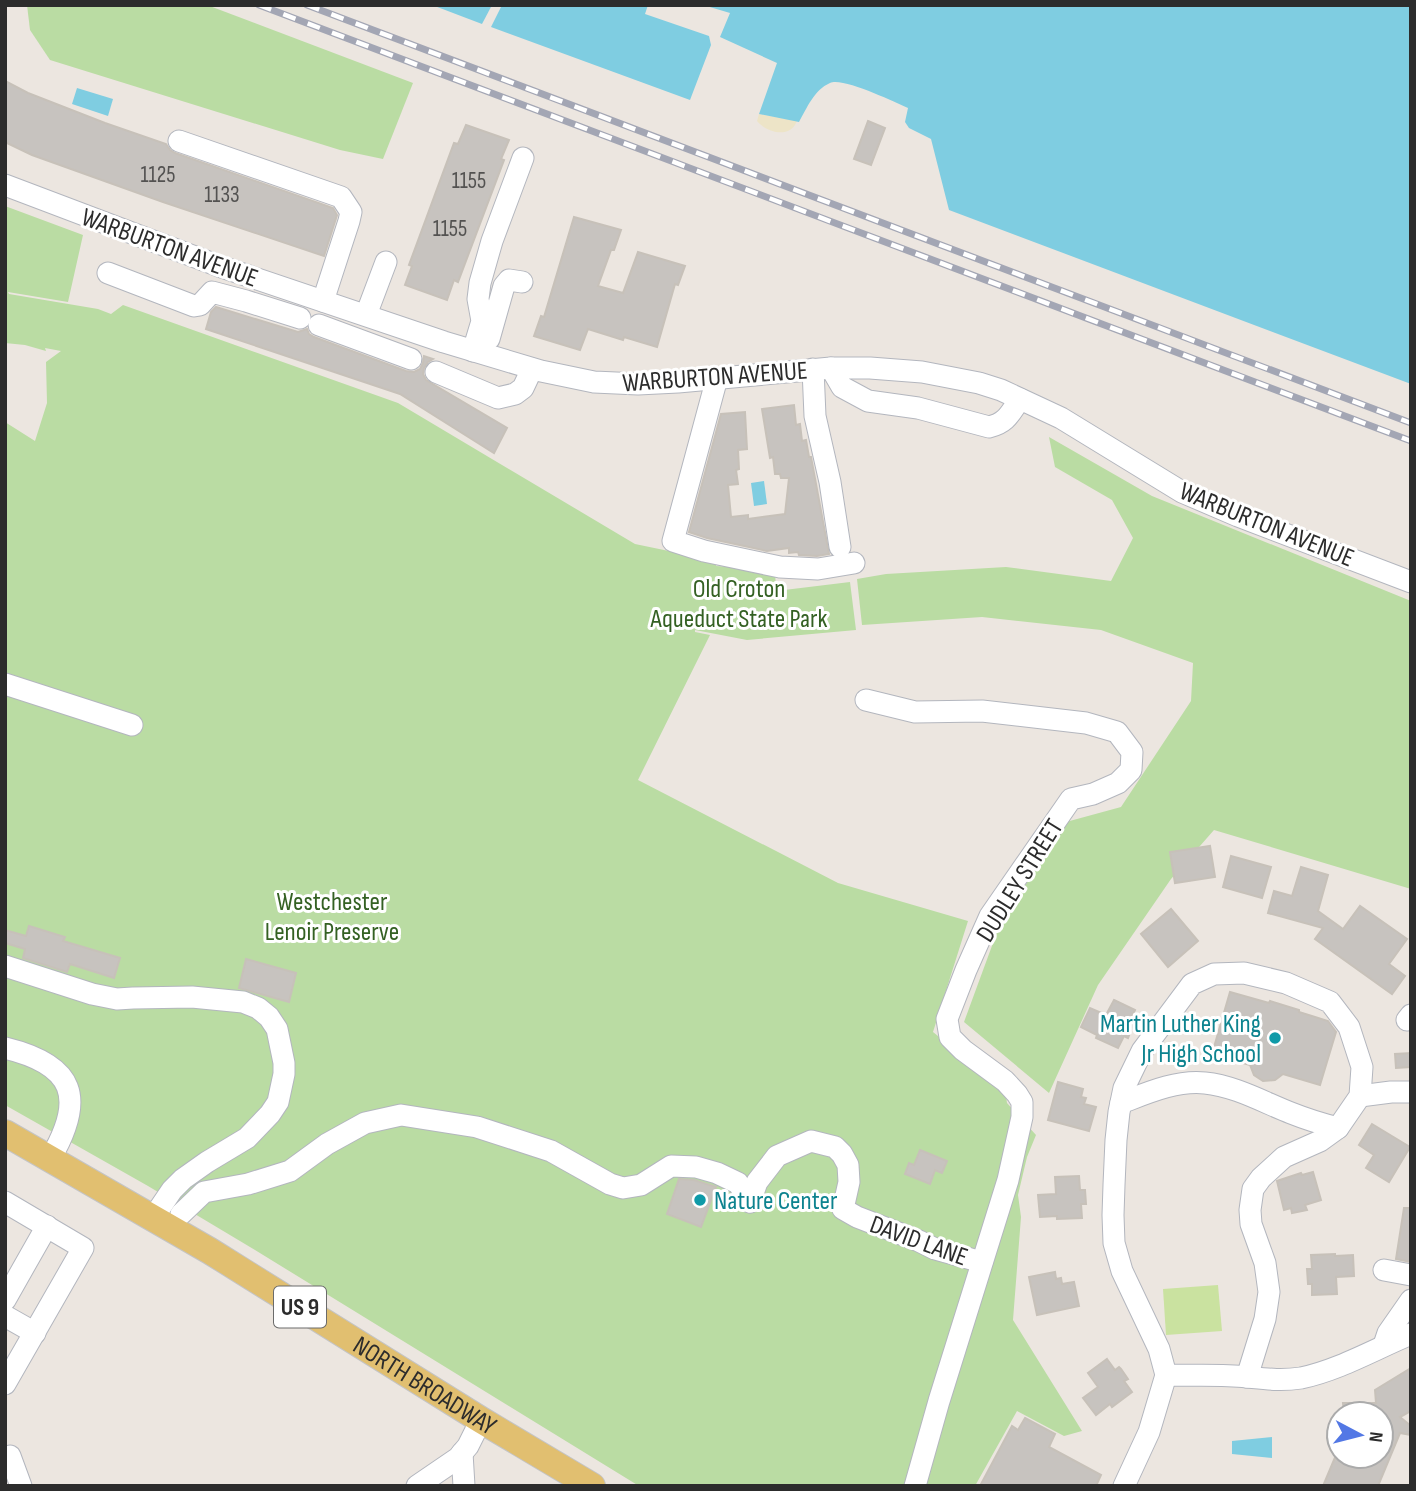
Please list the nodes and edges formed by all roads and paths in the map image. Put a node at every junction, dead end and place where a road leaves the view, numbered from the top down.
1 (179, 141) dead end
2 (523, 158) dead end
3 (5, 185) edge
4 (386, 262) dead end
5 (108, 273) dead end
6 (522, 282) dead end
7 (323, 301) junction
8 (366, 315) junction
9 (479, 353) junction
10 (411, 359) dead end
11 (822, 368) junction
12 (532, 369) junction
13 (436, 372) dead end
14 (718, 378) junction
15 (1020, 399) junction
16 (839, 547) dead end
17 (854, 562) dead end
18 (1411, 582) edge
19 (5, 684) edge
20 (866, 700) dead end
21 (132, 725) dead end
22 (5, 966) edge
23 (5, 1048) edge
24 (1411, 1092) edge
25 (1360, 1096) junction
26 (1121, 1103) junction
27 (1291, 1113) junction
28 (1338, 1128) junction
29 (5, 1133) edge
30 (1293, 1153) junction
31 (50, 1159) junction
32 (7, 1208) edge
33 (181, 1214) dead end
34 (153, 1218) junction
35 (47, 1226) junction
36 (982, 1262) junction
37 (1384, 1270) dead end
38 (1411, 1275) edge
39 (5, 1300) edge
40 (1411, 1300) edge
41 (5, 1316) edge
42 (35, 1332) junction
43 (1411, 1334) edge
44 (1384, 1345) junction
45 (1166, 1375) junction
46 (1247, 1377) junction
47 (5, 1384) edge
48 (481, 1420) junction
49 (462, 1453) junction
50 (10, 1456) dead end
51 (442, 1480) edge
52 (21, 1486) edge
53 (417, 1486) edge
54 (464, 1486) edge
55 (592, 1486) edge
56 (915, 1486) edge
57 (1124, 1486) edge

1 - 7 street
2 - 9 street
3 - 7 street, WARBURTON AVENUE
4 - 8 street
5 - 10 street
6 - 9 street
7 - 8 street, WARBURTON AVENUE
8 - 9 street, WARBURTON AVENUE
9 - 12 street, WARBURTON AVENUE
11 - 14 street, WARBURTON AVENUE
11 - 15 street, WARBURTON AVENUE
11 - 15 street
11 - 16 street
12 - 13 street
12 - 14 street, WARBURTON AVENUE
14 - 17 street
15 - 18 street, WARBURTON AVENUE
19 - 21 street
20 - 36 street, DUDLEY STREET
22 - 34 street
23 - 31 street
24 - 25 street
25 - 26 street
25 - 28 street
26 - 27 street
26 - 45 street
27 - 28 street
27 - 30 street
28 - 30 street
29 - 31 main road, NORTH BROADWAY / US 9
30 - 46 street
31 - 34 main road, NORTH BROADWAY / US 9
32 - 35 street
33 - 36 street, DAVID LANE
34 - 48 main road, NORTH BROADWAY / US 9
35 - 39 street
35 - 42 street
36 - 56 street, DUDLEY STREET
37 - 38 street
40 - 44 street
41 - 42 street
42 - 47 street
43 - 44 street
44 - 46 street
45 - 46 street
45 - 57 street
48 - 49 street
48 - 55 main road, NORTH BROADWAY / US 9
49 - 51 street
49 - 54 street
50 - 52 street
51 - 53 street

